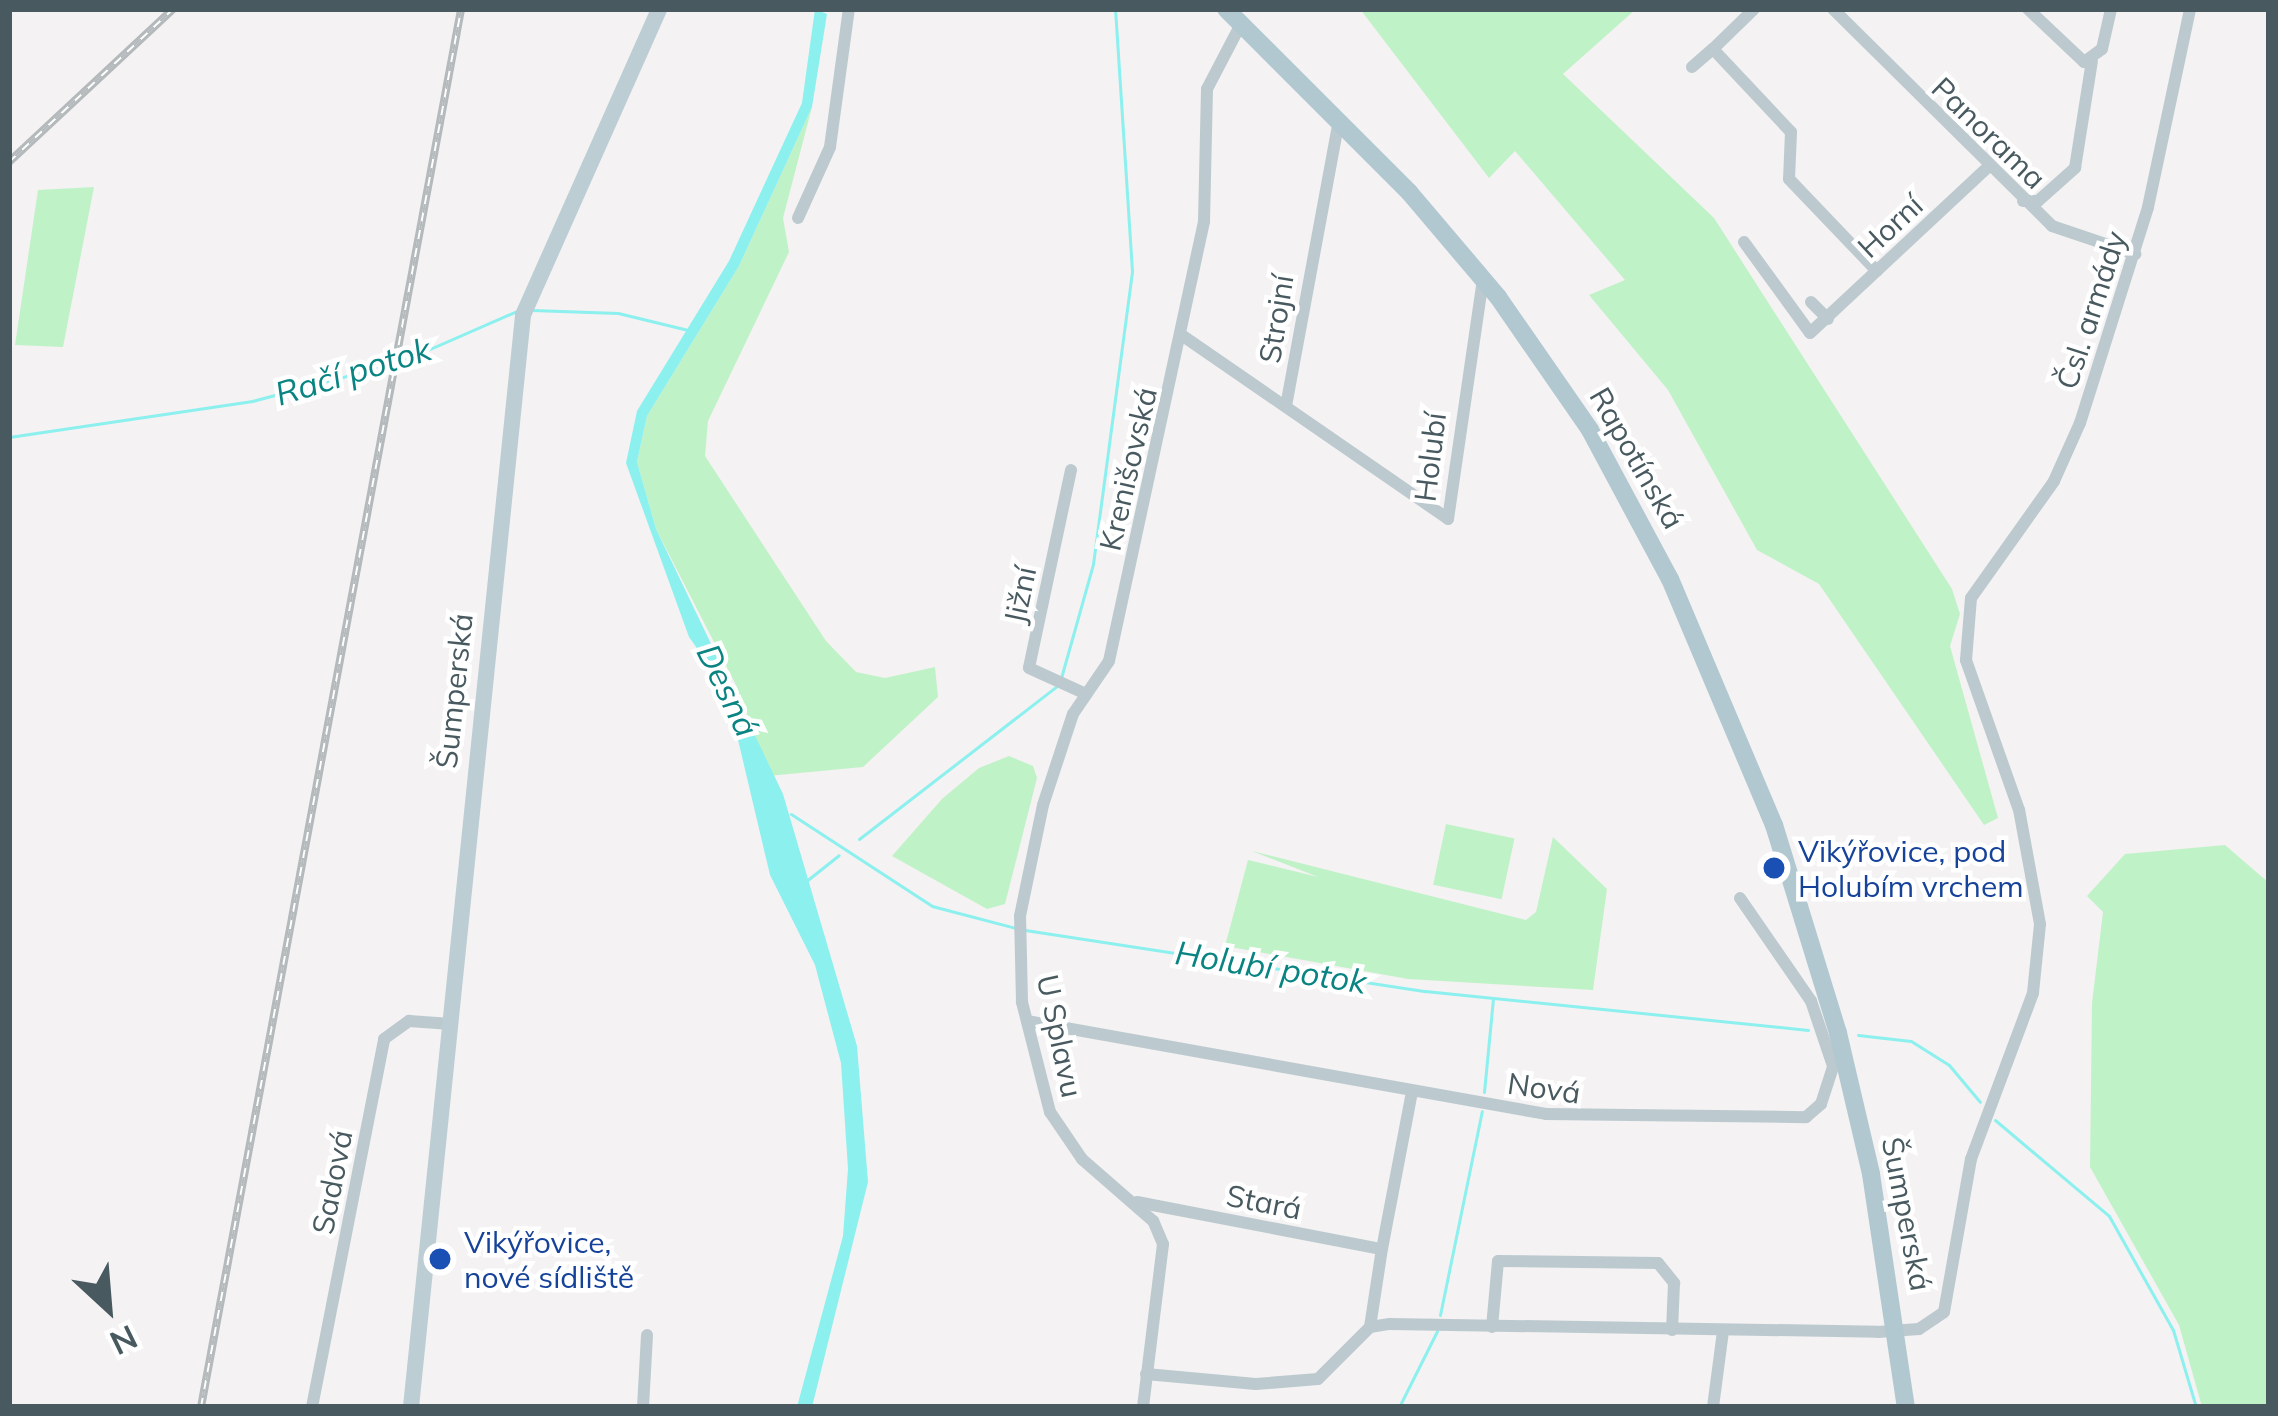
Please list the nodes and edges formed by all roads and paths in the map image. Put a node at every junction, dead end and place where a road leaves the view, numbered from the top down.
1 (659, 9) edge
2 (849, 9) edge
3 (1226, 9) edge
4 (1754, 9) edge
5 (1833, 9) edge
6 (2028, 9) edge
7 (2111, 9) edge
8 (2190, 9) edge
9 (1241, 25) junction
10 (1713, 49) junction
11 (2092, 61) junction
12 (1692, 67) dead end
13 (1339, 119) junction
14 (1986, 169) junction
15 (2023, 201) junction
16 (798, 218) dead end
17 (1744, 242) dead end
18 (2135, 254) junction
19 (1877, 271) junction
20 (1483, 279) junction
21 (1811, 302) dead end
22 (1828, 319) junction
23 (1183, 336) junction
24 (1286, 406) junction
25 (1071, 470) dead end
26 (1086, 694) junction
27 (1740, 898) dead end
28 (1020, 916) joint
29 (1027, 1021) junction
30 (451, 1024) junction
31 (1838, 1033) joint
32 (1412, 1091) junction
33 (1137, 1202) junction
34 (1382, 1249) junction
35 (1492, 1327) junction
36 (1370, 1328) junction
37 (1672, 1330) junction
38 (1723, 1331) junction
39 (1898, 1331) junction
40 (647, 1335) dead end
41 (1146, 1375) junction
42 (1139, 1392) junction
43 (312, 1407) edge
44 (411, 1407) edge
45 (643, 1407) edge
46 (1125, 1407) edge
47 (1143, 1407) edge
48 (1713, 1407) edge
49 (1906, 1407) edge

1 - 30 street, Šumperská
2 - 16 street
3 - 9 main road, Rapotínská
4 - 10 street
5 - 14 street, Panorama
6 - 11 street
7 - 11 street
8 - 18 street, Čsl. armády
9 - 13 main road, Rapotínská
9 - 23 street, Krenišovská
10 - 12 street
10 - 19 street
11 - 15 street
13 - 20 main road, Rapotínská
13 - 24 street, Strojní
14 - 15 street, Panorama
14 - 19 street, Horní
15 - 18 street, Panorama
17 - 22 street
18 - 39 street, Čsl. armády
19 - 22 street, Horní
20 - 24 street, Holubí
20 - 31 main road, Rapotínská
21 - 22 street
23 - 24 street, Strojní
23 - 26 street, Krenišovská
25 - 26 street, Jižní
26 - 28 street, Krenišovská
27 - 32 street, Nová
28 - 29 street, U Splavu
29 - 32 street, Nová
29 - 33 street, U Splavu
30 - 43 street, Sadová
30 - 44 street, Šumperská
31 - 39 main road, Šumperská
32 - 34 street
33 - 34 street, Stará
33 - 41 street, U Splavu
34 - 36 street
35 - 36 street
35 - 37 street
35 - 37 street
36 - 41 street
37 - 38 street
38 - 39 street
38 - 48 street
39 - 49 main road, Šumperská
40 - 45 street
41 - 42 street, U Splavu
42 - 46 street
42 - 47 street

